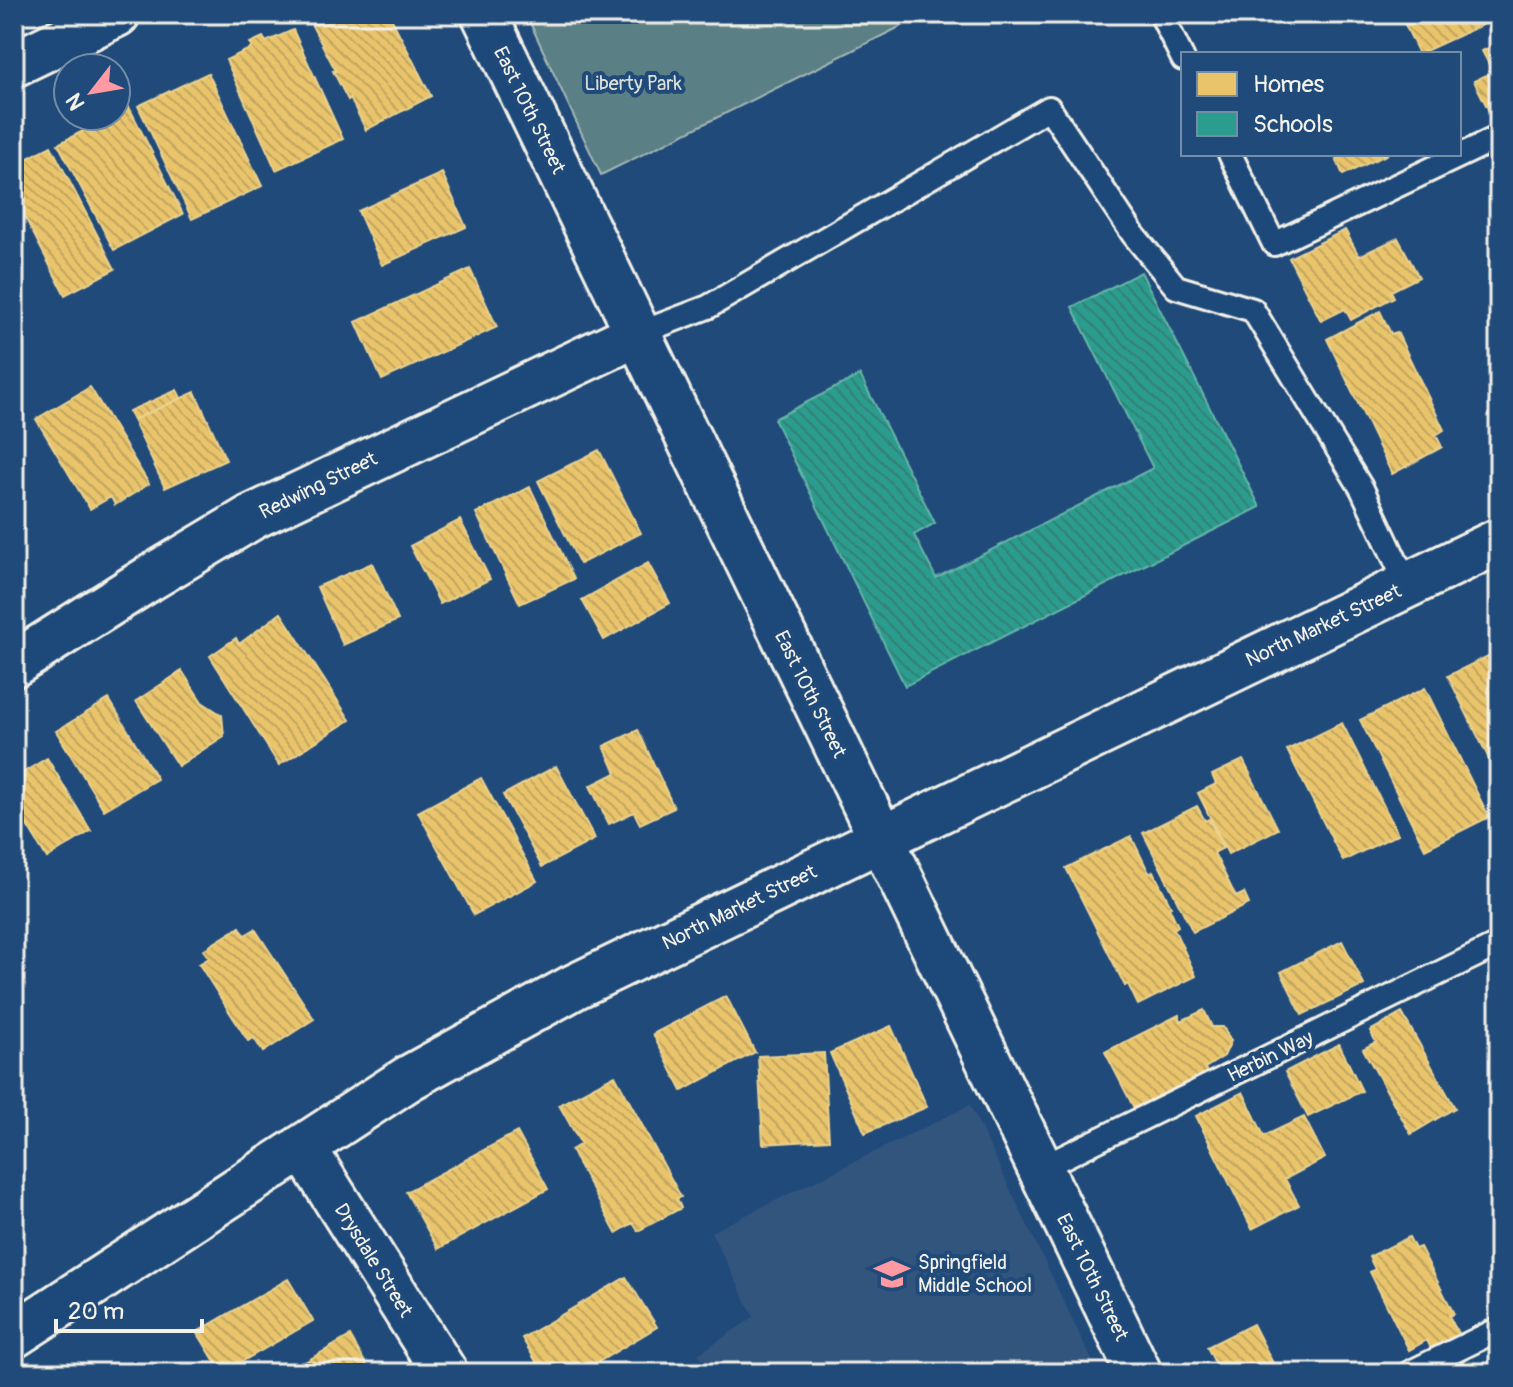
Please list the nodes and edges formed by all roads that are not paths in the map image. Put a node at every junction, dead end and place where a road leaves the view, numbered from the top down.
1 (117, 14) edge
2 (484, 14) edge
3 (1161, 14) edge
4 (1181, 55) edge
5 (14, 64) edge
6 (1499, 137) edge
7 (1461, 155) edge
8 (1231, 156) edge
9 (1459, 156) edge
10 (637, 334) junction
11 (1499, 541) edge
12 (1407, 585) junction
13 (14, 664) edge
14 (881, 839) junction
15 (1499, 944) edge
16 (303, 1147) junction
17 (1041, 1168) junction
18 (1499, 1329) edge
19 (14, 1335) edge
20 (445, 1373) edge
21 (1139, 1373) edge
22 (1409, 1373) edge

1 - 5 street
2 - 10 street, East 10th Street
3 - 4 lane
6 - 7 lane
8 - 9 lane
10 - 12 lane
10 - 13 street, Redwing Street
10 - 14 street, East 10th Street
11 - 12 street, North Market Street
12 - 14 street, North Market Street
14 - 16 street, North Market Street
14 - 17 street, East 10th Street
15 - 17 lane, Herbin Way
16 - 19 street, North Market Street
16 - 20 street, Drysdale Street
17 - 21 street, East 10th Street
18 - 22 lane

